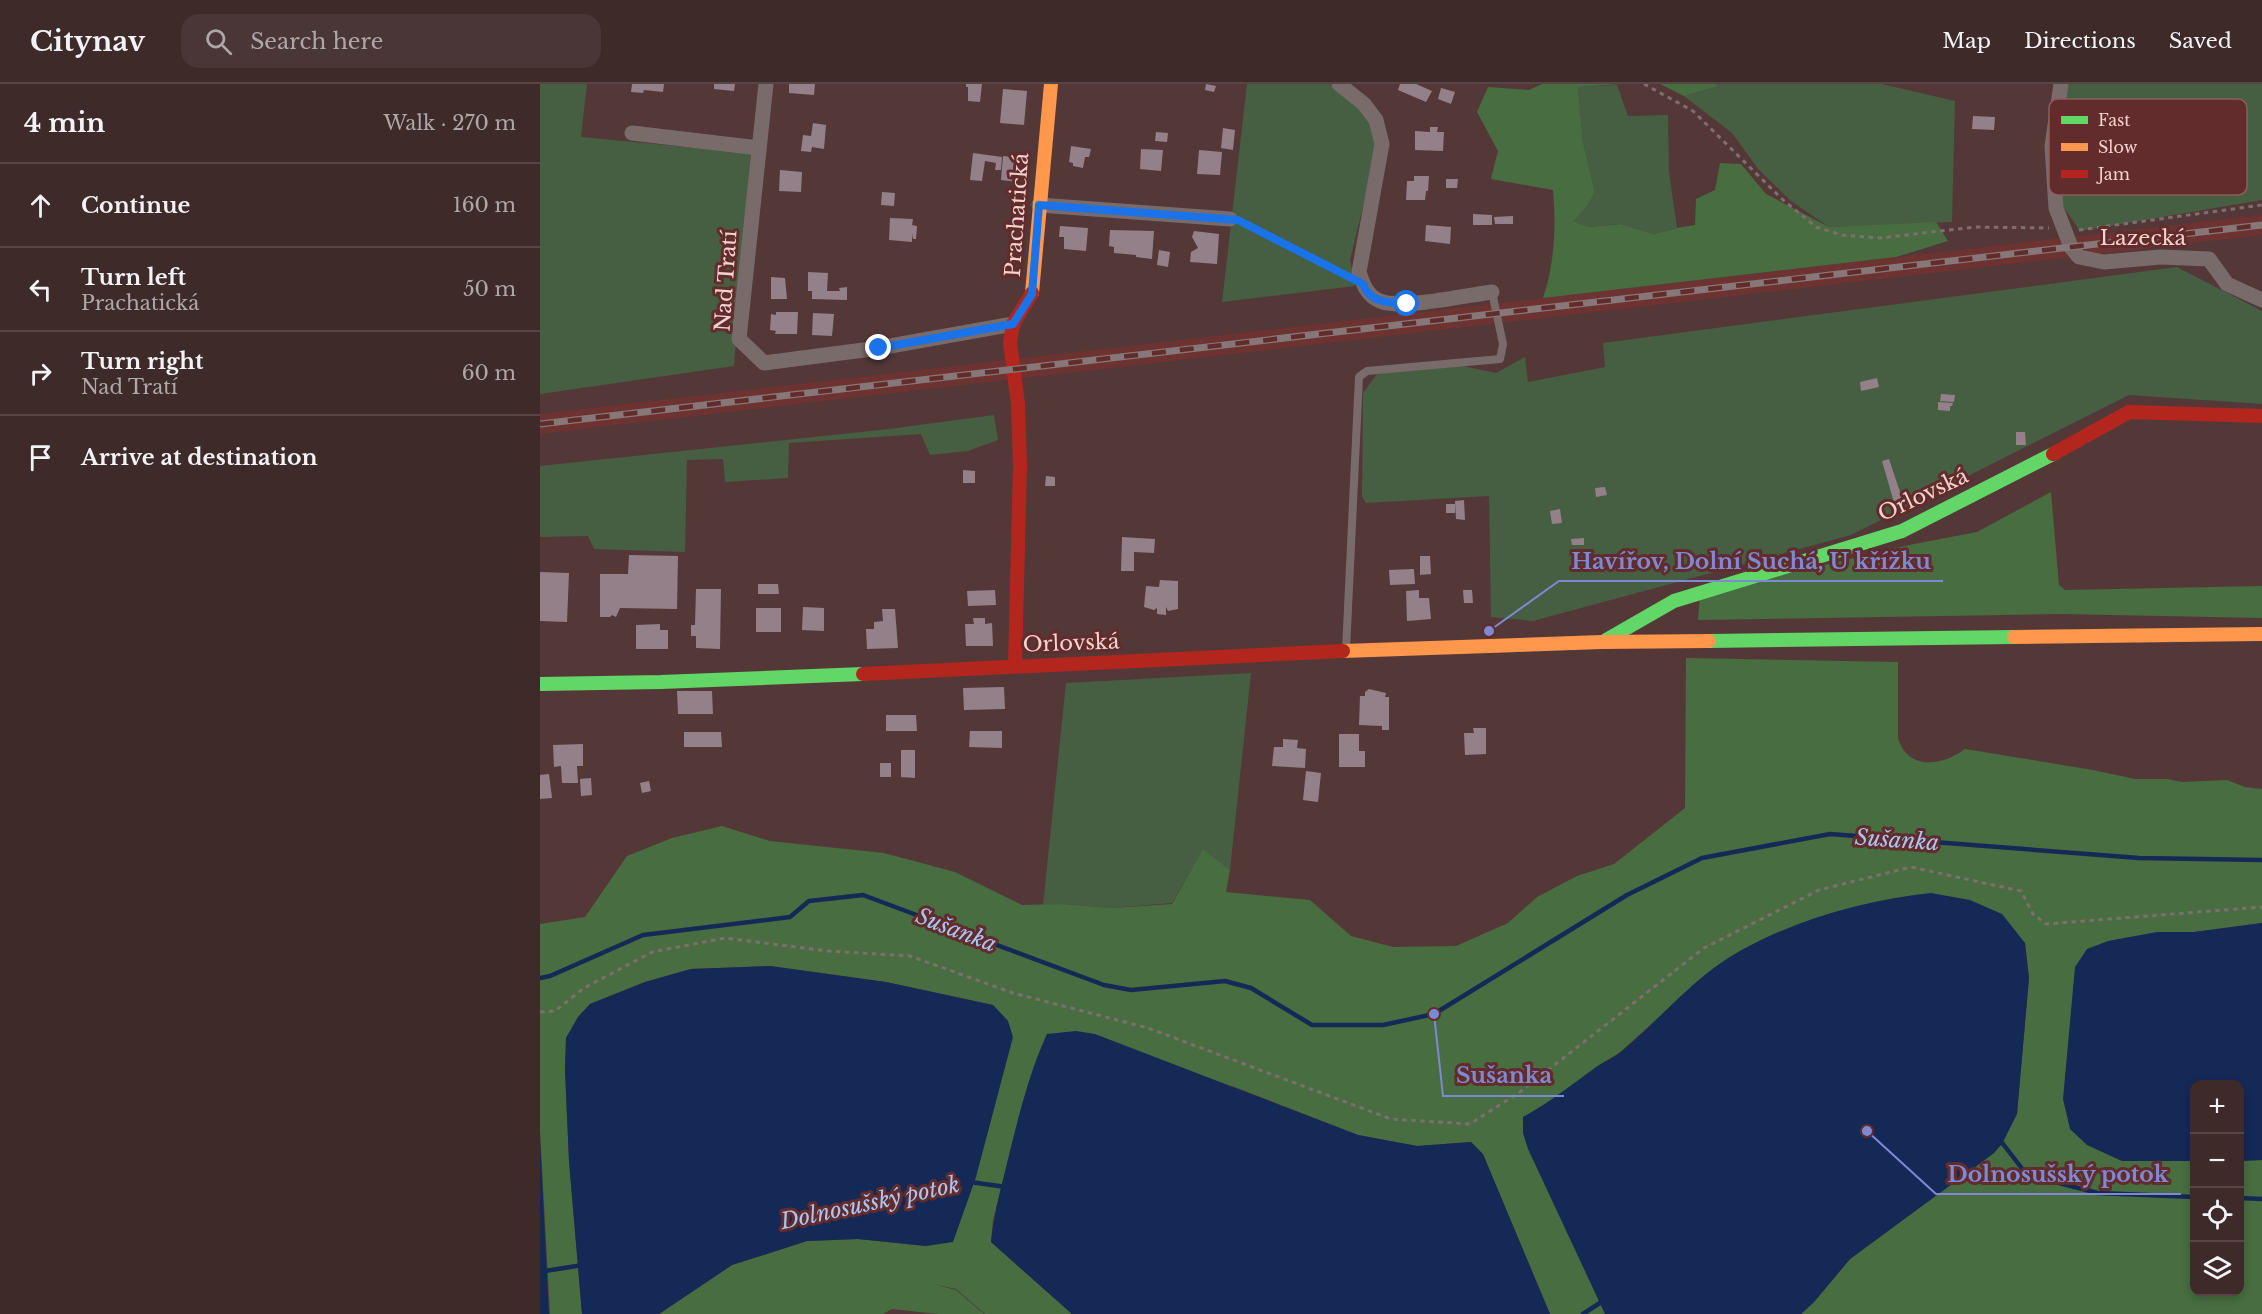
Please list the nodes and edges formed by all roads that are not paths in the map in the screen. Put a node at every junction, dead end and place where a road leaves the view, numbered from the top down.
1 (765, 84) edge
2 (1051, 84) edge
3 (1339, 84) edge
4 (2061, 84) edge
5 (2059, 99) edge
6 (632, 133) dead end
7 (759, 148) junction
8 (2055, 195) edge
9 (1039, 205) junction
10 (1230, 219) road end
11 (1492, 292) joint
12 (2262, 300) edge
13 (1013, 324) junction
14 (2262, 417) edge
15 (2262, 634) edge
16 (1602, 642) junction
17 (1346, 651) junction
18 (1015, 666) junction
19 (540, 684) edge

1 - 7 street, Nad Tratí
2 - 9 main road, Prachatická
3 - 11 street
4 - 5 street, Lazecká
6 - 7 street
7 - 13 street, Nad Tratí
8 - 12 street, Lazecká
9 - 10 street
9 - 13 main road, Prachatická
11 - 17 lane
13 - 18 main road, Prachatická
14 - 16 main road, Orlovská
15 - 16 main road, Orlovská
16 - 17 main road, Orlovská
17 - 18 main road, Orlovská
18 - 19 main road, Orlovská

